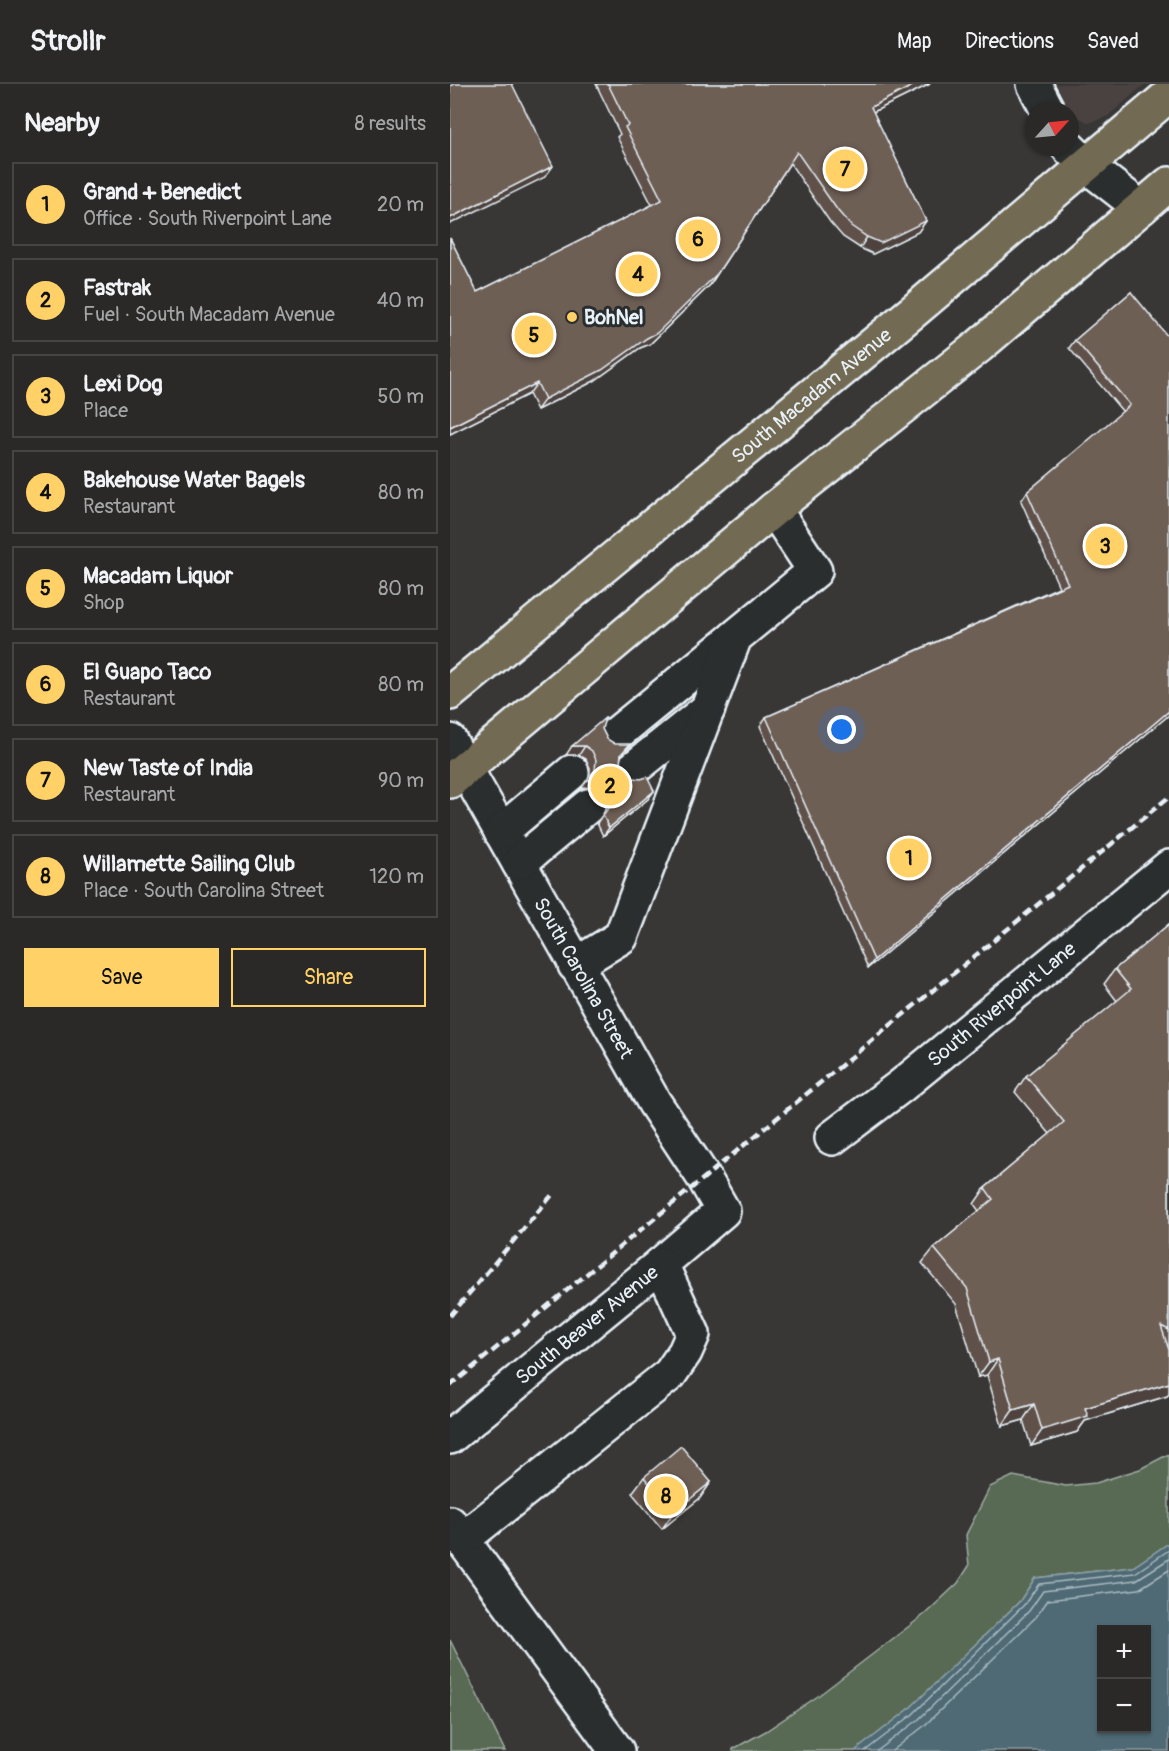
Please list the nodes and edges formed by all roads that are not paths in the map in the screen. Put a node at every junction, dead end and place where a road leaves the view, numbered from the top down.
1 (1034, 84) edge
2 (1169, 94) edge
3 (1043, 102) edge
4 (1077, 157) edge
5 (1169, 184) edge
6 (1141, 208) junction
7 (774, 509) junction
8 (735, 637) junction
9 (450, 693) edge
10 (708, 709) junction
11 (615, 735) dead end
12 (455, 763) edge
13 (633, 769) dead end
14 (572, 772) dead end
15 (588, 806) dead end
16 (501, 832) junction
17 (519, 863) junction
18 (1169, 867) edge
19 (575, 965) junction
20 (832, 1138) dead end
21 (723, 1211) joint
22 (661, 1264) junction
23 (450, 1437) edge
24 (457, 1531) edge
25 (617, 1751) edge

1 - 3 street
2 - 4 main road, South Macadam Avenue
4 - 6 street
4 - 9 main road, South Macadam Avenue
5 - 6 main road
6 - 7 main road
7 - 8 street
7 - 12 main road
8 - 10 street
8 - 11 street
10 - 13 street
10 - 19 street
12 - 16 street, South Carolina Street
14 - 16 street
15 - 17 street
16 - 17 street, South Carolina Street
17 - 19 street, South Carolina Street
18 - 20 street, South Riverpoint Lane
19 - 21 street, South Carolina Street
21 - 22 street, South Beaver Avenue
22 - 23 street, South Beaver Avenue
22 - 24 street
24 - 25 street

